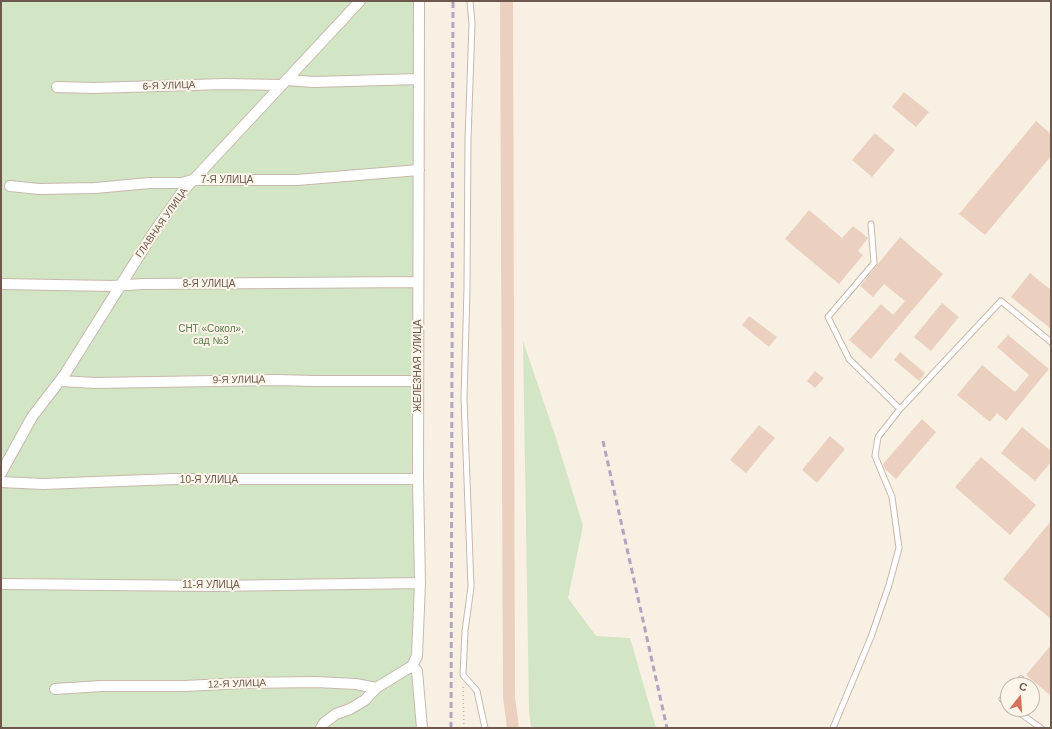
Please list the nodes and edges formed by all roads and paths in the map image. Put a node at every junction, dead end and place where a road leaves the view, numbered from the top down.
1 (360, 1) edge
2 (419, 1) edge
3 (470, 1) edge
4 (418, 79) junction
5 (284, 83) junction
6 (57, 87) dead end
7 (419, 170) junction
8 (192, 180) junction
9 (10, 186) dead end
10 (871, 224) dead end
11 (418, 282) junction
12 (1, 284) edge
13 (122, 285) junction
14 (1051, 342) edge
15 (60, 381) junction
16 (418, 381) junction
17 (900, 409) junction
18 (1, 473) edge
19 (418, 479) junction
20 (1, 482) edge
21 (420, 583) junction
22 (1, 584) edge
23 (412, 666) junction
24 (463, 675) junction
25 (376, 688) junction
26 (56, 689) dead end
27 (1025, 717) edge
28 (321, 728) edge
29 (422, 728) edge
30 (464, 728) edge
31 (485, 728) edge
32 (833, 728) edge
33 (1041, 728) edge

1 - 5 street, ГЛАВНАЯ УЛИЦА
2 - 4 street, ЖЕЛЕЗНАЯ УЛИЦА
3 - 24 lane
4 - 5 street, 6-Я УЛИЦА
4 - 7 street, ЖЕЛЕЗНАЯ УЛИЦА
5 - 6 street, 6-Я УЛИЦА
5 - 8 street, ГЛАВНАЯ УЛИЦА
7 - 8 street, 7-Я УЛИЦА
7 - 11 street, ЖЕЛЕЗНАЯ УЛИЦА
8 - 9 street, 7-Я УЛИЦА
8 - 13 street, ГЛАВНАЯ УЛИЦА
10 - 17 lane
11 - 13 street, 8-Я УЛИЦА
11 - 16 street, ЖЕЛЕЗНАЯ УЛИЦА
12 - 13 street, 8-Я УЛИЦА
13 - 15 street, ГЛАВНАЯ УЛИЦА
14 - 17 lane
15 - 16 street, 9-Я УЛИЦА
15 - 18 street, ГЛАВНАЯ УЛИЦА
16 - 19 street, ЖЕЛЕЗНАЯ УЛИЦА
17 - 32 lane
19 - 20 street, 10-Я УЛИЦА
19 - 21 street, ЖЕЛЕЗНАЯ УЛИЦА
21 - 22 street, 11-Я УЛИЦА
21 - 23 street, ЖЕЛЕЗНАЯ УЛИЦА
23 - 25 street
23 - 29 street
24 - 30 path
24 - 31 lane
25 - 26 street, 12-Я УЛИЦА
25 - 28 street
27 - 33 lane

